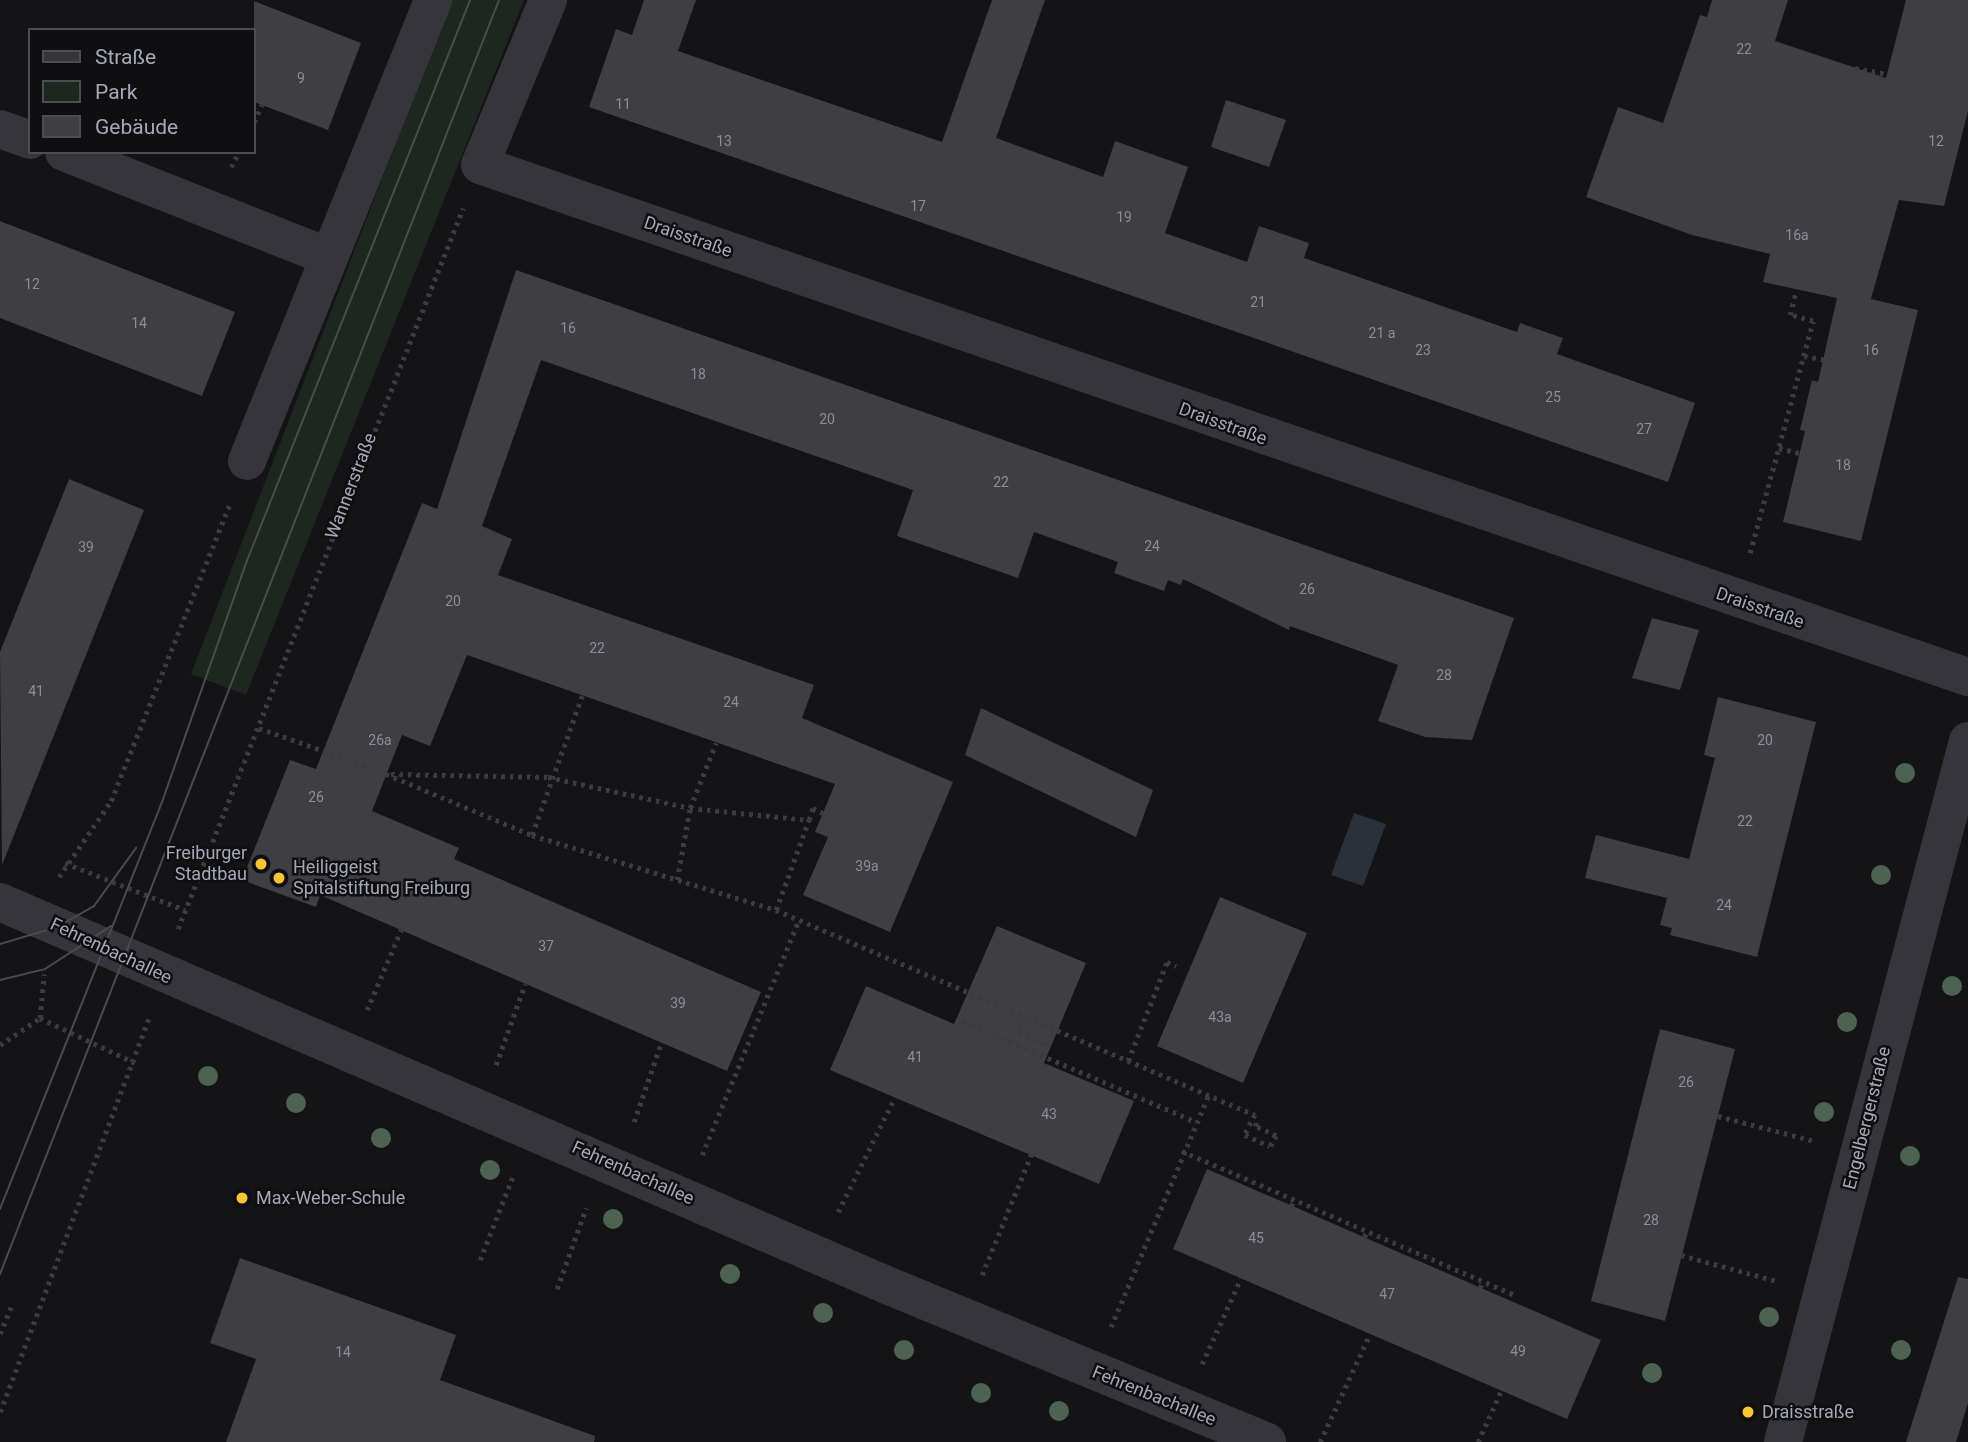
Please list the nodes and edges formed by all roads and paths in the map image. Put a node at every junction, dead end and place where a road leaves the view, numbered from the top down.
1 (433, 0) edge
2 (548, 0) edge
3 (1855, 68) dead end
4 (1887, 74) dead end
5 (262, 105) dead end
6 (256, 118) edge
7 (0, 129) edge
8 (28, 139) edge
9 (69, 154) edge
10 (481, 165) junction
11 (327, 256) junction
12 (1796, 291) dead end
13 (1804, 356) junction
14 (1832, 361) dead end
15 (1779, 448) junction
16 (1808, 455) dead end
17 (247, 461) joint
18 (1750, 554) dead end
19 (1968, 677) edge
20 (582, 696) dead end
21 (259, 728) junction
22 (1968, 741) edge
23 (716, 743) dead end
24 (370, 767) dead end
25 (548, 777) junction
26 (1961, 797) edge
27 (690, 808) junction
28 (823, 813) dead end
29 (809, 820) junction
30 (532, 835) junction
31 (65, 862) junction
32 (677, 880) junction
33 (0, 902) edge
34 (776, 910) junction
35 (184, 911) junction
36 (43, 920) junction
37 (799, 920) junction
38 (401, 930) dead end
39 (1176, 966) dead end
40 (162, 975) junction
41 (525, 984) dead end
42 (1024, 1018) junction
43 (959, 1026) dead end
44 (1047, 1035) dead end
45 (661, 1042) dead end
46 (0, 1045) edge
47 (1018, 1045) junction
48 (351, 1050) junction
49 (1015, 1051) dead end
50 (1129, 1061) junction
51 (135, 1063) junction
52 (1208, 1096) junction
53 (895, 1097) dead end
54 (481, 1107) junction
55 (1718, 1116) dead end
56 (1257, 1121) dead end
57 (1196, 1122) junction
58 (1182, 1151) junction
59 (1859, 1153) junction
60 (1031, 1155) dead end
61 (618, 1166) junction
62 (685, 1195) junction
63 (1295, 1199) junction
64 (1291, 1206) dead end
65 (492, 1225) dead end
66 (1368, 1231) junction
67 (1364, 1237) dead end
68 (817, 1254) junction
69 (1682, 1255) dead end
70 (569, 1256) dead end
71 (480, 1260) dead end
72 (1241, 1278) dead end
73 (1483, 1281) junction
74 (1480, 1288) dead end
75 (557, 1289) dead end
76 (1515, 1294) dead end
77 (1821, 1294) junction
78 (11, 1307) dead end
79 (965, 1318) junction
80 (0, 1334) edge
81 (1370, 1334) dead end
82 (1094, 1371) junction
83 (1501, 1391) dead end
84 (1183, 1407) junction
85 (0, 1412) edge
86 (1267, 1442) edge
87 (1320, 1442) edge
88 (1478, 1442) edge
89 (1783, 1442) edge

1 - 11 street
2 - 10 street
3 - 4 path
5 - 6 path
7 - 8 street
9 - 11 street
10 - 19 street, Draisstraße
10 - 21 path, Wannerstraße
11 - 17 street
12 - 13 path
13 - 14 path
13 - 15 path
15 - 16 path
15 - 18 path
17 - 31 path
20 - 25 path
21 - 24 path
21 - 35 path, Wannerstraße
22 - 26 street, Engelbergerstraße
23 - 27 path
25 - 27 path
25 - 30 path
25 - 30 path
26 - 59 street, Engelbergerstraße
27 - 29 path
27 - 32 path
28 - 29 path
29 - 34 path
30 - 32 path
31 - 35 path
31 - 36 path
32 - 34 path
33 - 36 street, Fehrenbachallee
34 - 37 path
35 - 40 path, Wannerstraße
36 - 40 street, Fehrenbachallee
37 - 42 path
37 - 62 path
38 - 48 path
39 - 50 path
40 - 48 street, Fehrenbachallee
40 - 51 path, Wannerstraße
41 - 54 path
42 - 44 path
42 - 50 path
43 - 47 path
45 - 61 path
46 - 51 path
47 - 49 path
47 - 57 path
48 - 54 street, Fehrenbachallee
50 - 52 path
51 - 85 path, Wannerstraße
52 - 56 path
52 - 57 path
53 - 68 path
54 - 61 street, Fehrenbachallee
55 - 59 path
57 - 58 path
58 - 63 path
58 - 82 path
59 - 77 street, Engelbergerstraße
60 - 79 path
61 - 62 street, Fehrenbachallee
62 - 68 street, Fehrenbachallee
63 - 64 path
63 - 66 path
65 - 71 path
66 - 67 path
66 - 73 path
68 - 79 street, Fehrenbachallee
69 - 77 path
70 - 75 path
72 - 84 path
73 - 74 path
73 - 76 path
77 - 89 street, Engelbergerstraße
78 - 80 path
79 - 82 street, Fehrenbachallee
81 - 87 path
82 - 84 street, Fehrenbachallee
83 - 88 path
84 - 86 street, Fehrenbachallee

